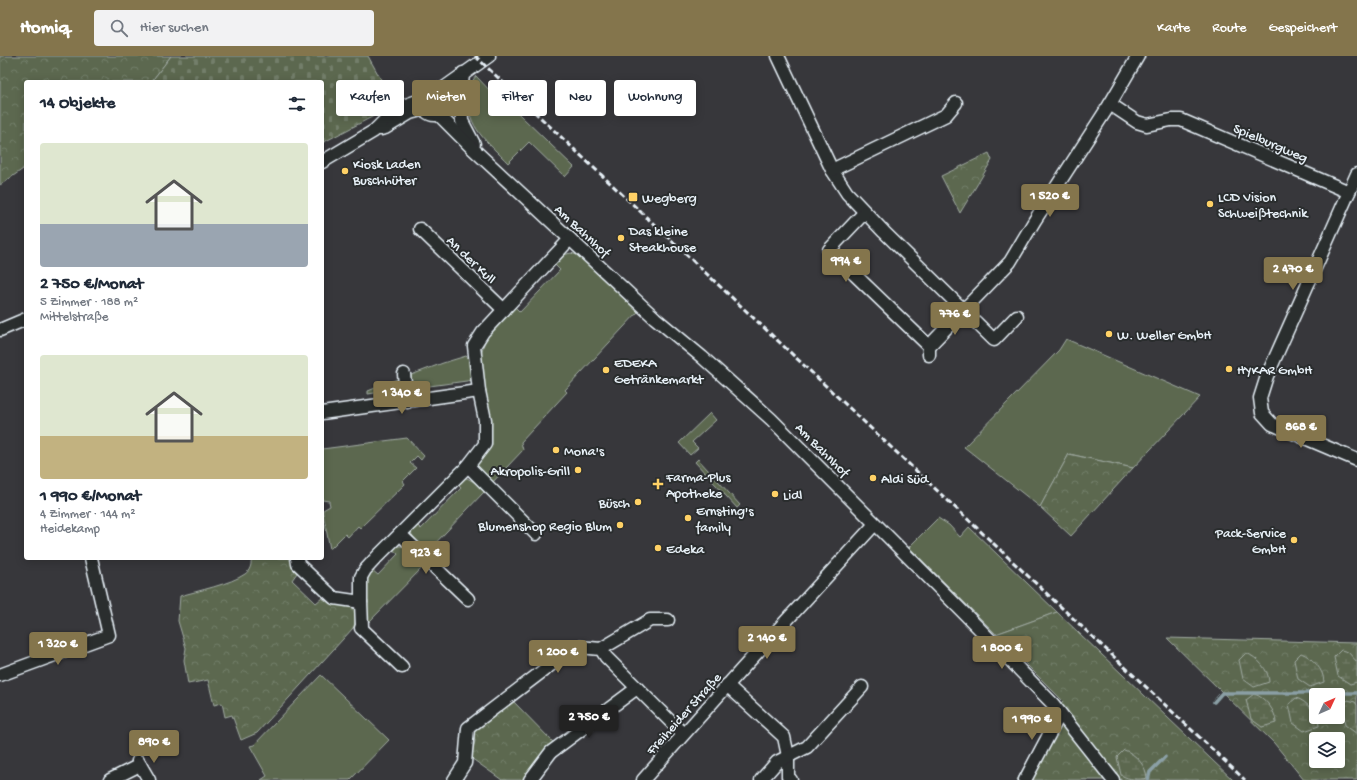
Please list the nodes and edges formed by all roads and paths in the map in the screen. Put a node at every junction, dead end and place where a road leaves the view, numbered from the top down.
1 (489, 56) edge
2 (778, 56) edge
3 (1136, 57) edge
4 (463, 73) junction
5 (454, 80) edge
6 (956, 103) dead end
7 (1110, 104) junction
8 (412, 112) edge
9 (446, 116) edge
10 (324, 161) edge
11 (488, 162) junction
12 (832, 170) junction
13 (1357, 174) edge
14 (1349, 192) junction
15 (865, 212) junction
16 (420, 229) dead end
17 (570, 239) junction
18 (963, 309) junction
19 (504, 310) junction
20 (1018, 316) dead end
21 (24, 323) edge
22 (0, 330) edge
23 (404, 374) dead end
24 (479, 391) junction
25 (407, 402) junction
26 (324, 414) edge
27 (1357, 460) edge
28 (468, 466) junction
29 (876, 524) junction
30 (400, 534) junction
31 (536, 534) dead end
32 (91, 560) edge
33 (297, 560) edge
34 (468, 599) dead end
35 (361, 602) junction
36 (668, 620) dead end
37 (601, 650) junction
38 (402, 667) dead end
39 (0, 675) edge
40 (727, 685) junction
41 (862, 687) dead end
42 (637, 688) junction
43 (1060, 714) junction
44 (683, 734) junction
45 (788, 756) junction
46 (644, 779) edge
47 (110, 780) edge
48 (149, 780) edge
49 (454, 780) edge
50 (530, 780) edge
51 (761, 780) edge
52 (791, 780) edge
53 (1025, 780) edge
54 (1113, 780) edge

1 - 4 street
2 - 12 street
3 - 7 street
4 - 5 street
4 - 11 street, Am Bahnhof
6 - 12 street
7 - 14 street, Spielburgweg
7 - 18 street
8 - 10 street
9 - 11 street, Am Bahnhof
11 - 17 street, Am Bahnhof
12 - 15 street
13 - 14 street
14 - 27 street
15 - 18 street
15 - 18 street
16 - 19 street, An der Kull
17 - 19 street
17 - 29 street, Am Bahnhof
18 - 20 street
19 - 24 street
21 - 22 street
23 - 25 street
24 - 25 street
24 - 28 street
25 - 26 street
28 - 30 street
28 - 31 street
29 - 40 street, Freiheider Straße
29 - 43 street, Am Bahnhof
30 - 34 street
30 - 35 street
32 - 39 street
33 - 35 street
35 - 38 street
36 - 37 street
37 - 42 street
37 - 49 street
40 - 44 street, Freiheider Straße
40 - 45 street
41 - 45 street
42 - 44 street
42 - 50 street
43 - 53 street
43 - 54 street, Am Bahnhof
44 - 46 street, Freiheider Straße
45 - 51 street
45 - 52 street
47 - 48 street

